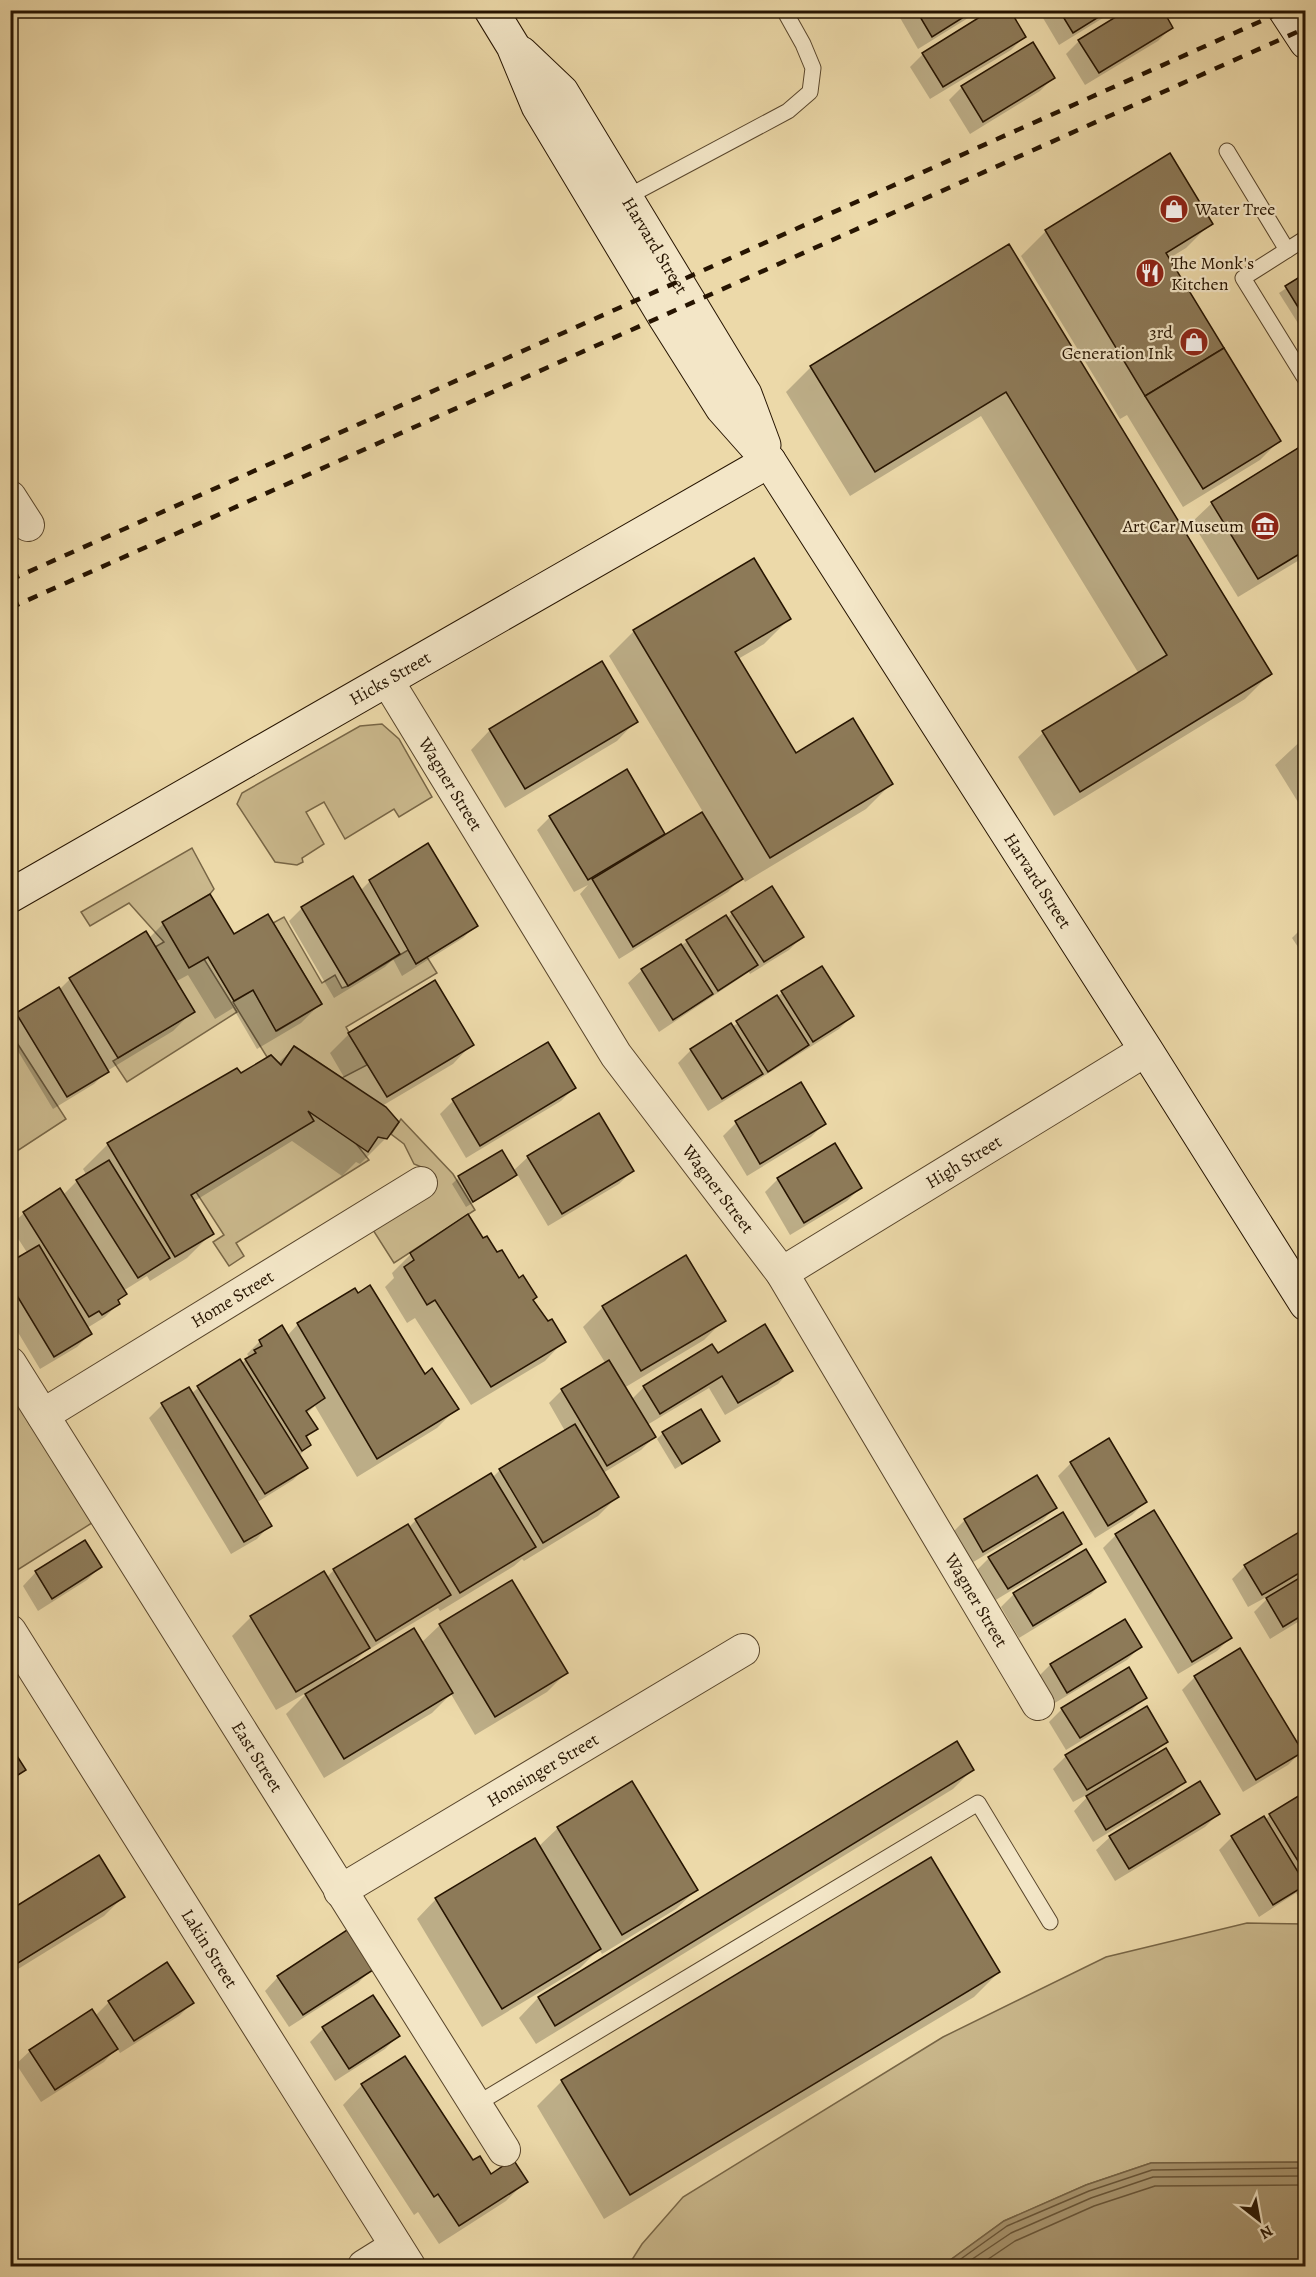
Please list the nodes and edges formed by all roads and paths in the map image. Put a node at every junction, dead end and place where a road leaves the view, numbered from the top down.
1 (491, 10) edge
2 (784, 10) edge
3 (1285, 10) edge
4 (1305, 42) edge
5 (513, 46) junction
6 (1227, 151) dead end
7 (625, 198) junction
8 (1305, 238) edge
9 (1287, 250) junction
10 (1305, 380) edge
11 (769, 461) junction
12 (10, 497) edge
13 (28, 525) dead end
14 (387, 680) junction
15 (10, 896) edge
16 (1146, 1050) junction
17 (421, 1183) dead end
18 (782, 1274) junction
19 (1305, 1304) edge
20 (10, 1363) edge
21 (43, 1415) junction
22 (10, 1631) edge
23 (743, 1650) dead end
24 (1038, 1704) dead end
25 (340, 1891) junction
26 (1050, 1922) dead end
27 (475, 2104) junction
28 (504, 2150) dead end
29 (403, 2256) edge
30 (364, 2266) edge

1 - 5 street, Harvard Street
2 - 7 lane
3 - 4 street
5 - 7 street, Harvard Street
5 - 11 street, Harvard Street
6 - 9 lane
7 - 11 street, Harvard Street
8 - 9 lane
9 - 10 lane
11 - 14 street, Hicks Street
11 - 16 street, Harvard Street
12 - 13 street
14 - 15 street, Hicks Street
14 - 18 street, Wagner Street
16 - 18 street, High Street
16 - 19 street, Harvard Street
17 - 21 street, Home Street
18 - 24 street, Wagner Street
20 - 21 street, East Street
21 - 25 street, East Street
22 - 29 street, Lakin Street
23 - 25 street, Honsinger Street
25 - 27 street, East Street
26 - 27 lane
27 - 28 street, East Street
29 - 30 street

